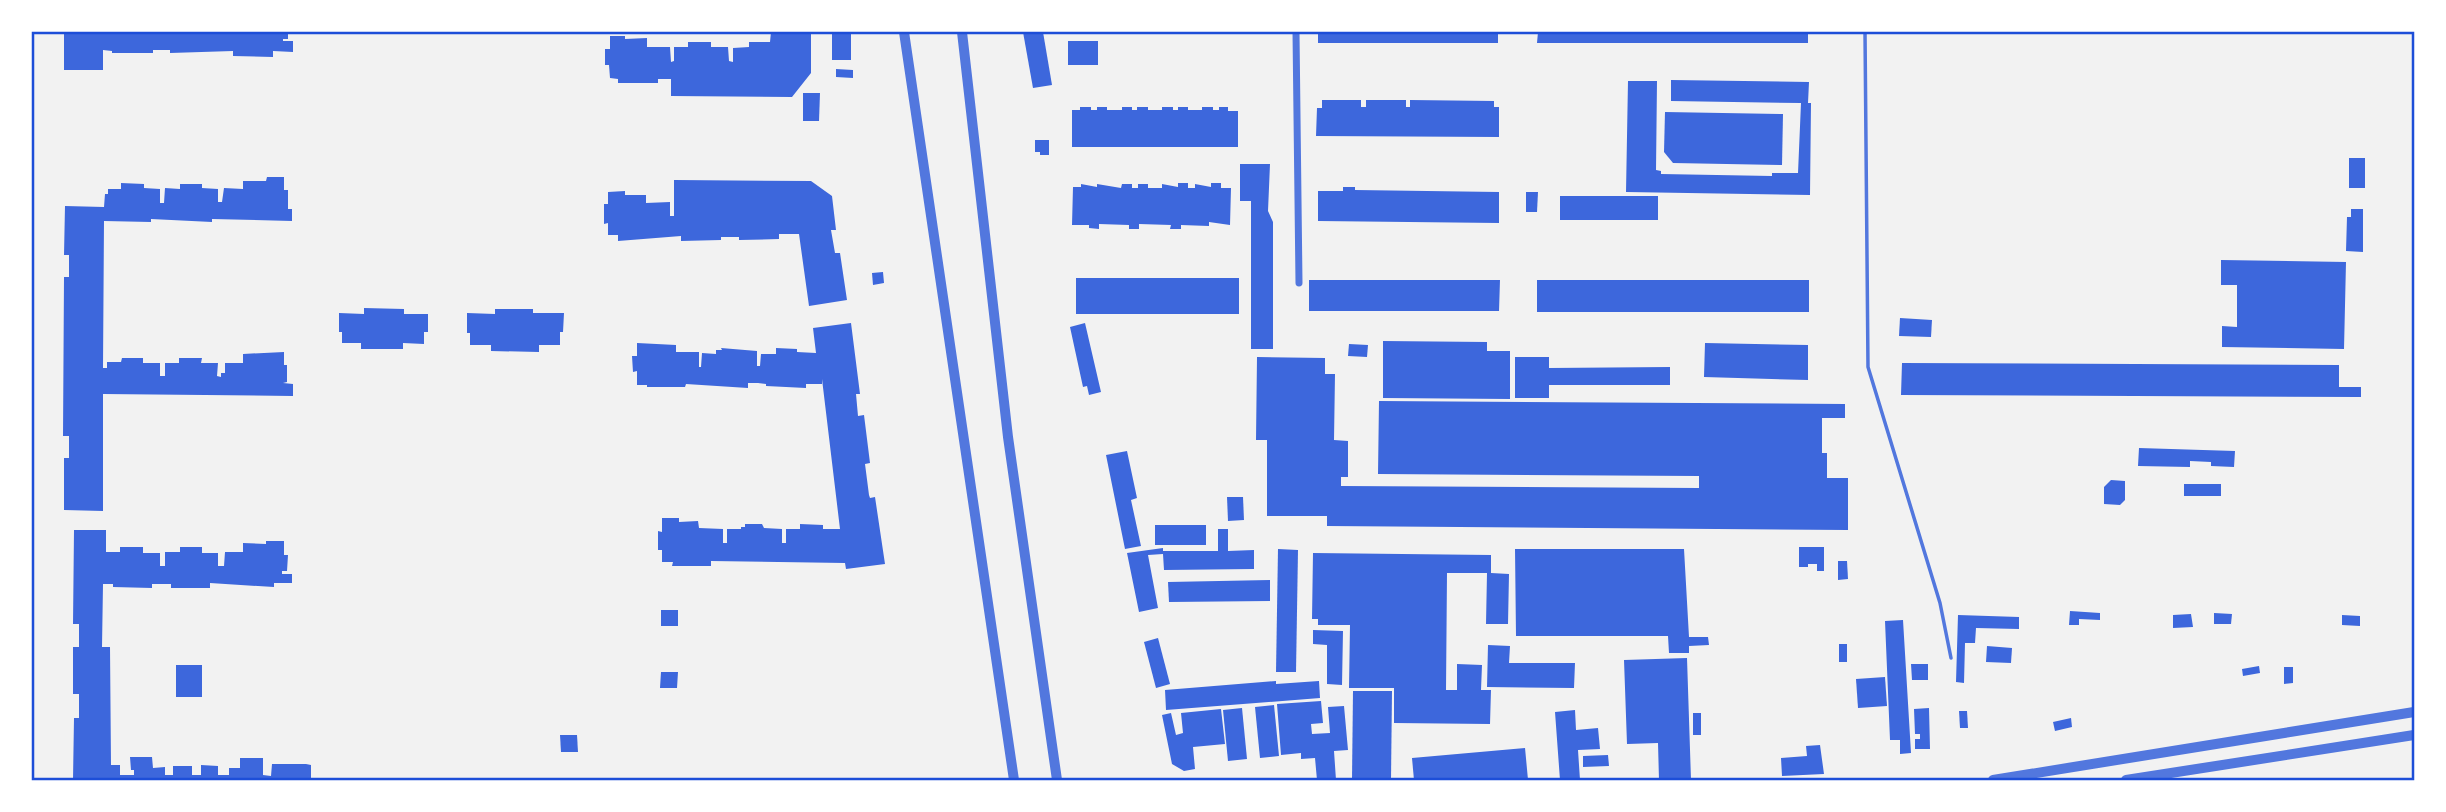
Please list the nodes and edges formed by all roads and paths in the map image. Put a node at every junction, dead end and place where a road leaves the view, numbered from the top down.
1 (904, 32) edge
2 (962, 32) edge
3 (1296, 32) edge
4 (1865, 32) edge
5 (1299, 283) dead end
6 (1951, 658) dead end
7 (2414, 712) edge
8 (2414, 735) edge
9 (1014, 780) edge
10 (1057, 780) edge
11 (1993, 780) edge
12 (2126, 780) edge

1 - 9 street
2 - 10 street
3 - 5 street
4 - 6 lane
7 - 11 street
8 - 12 street

